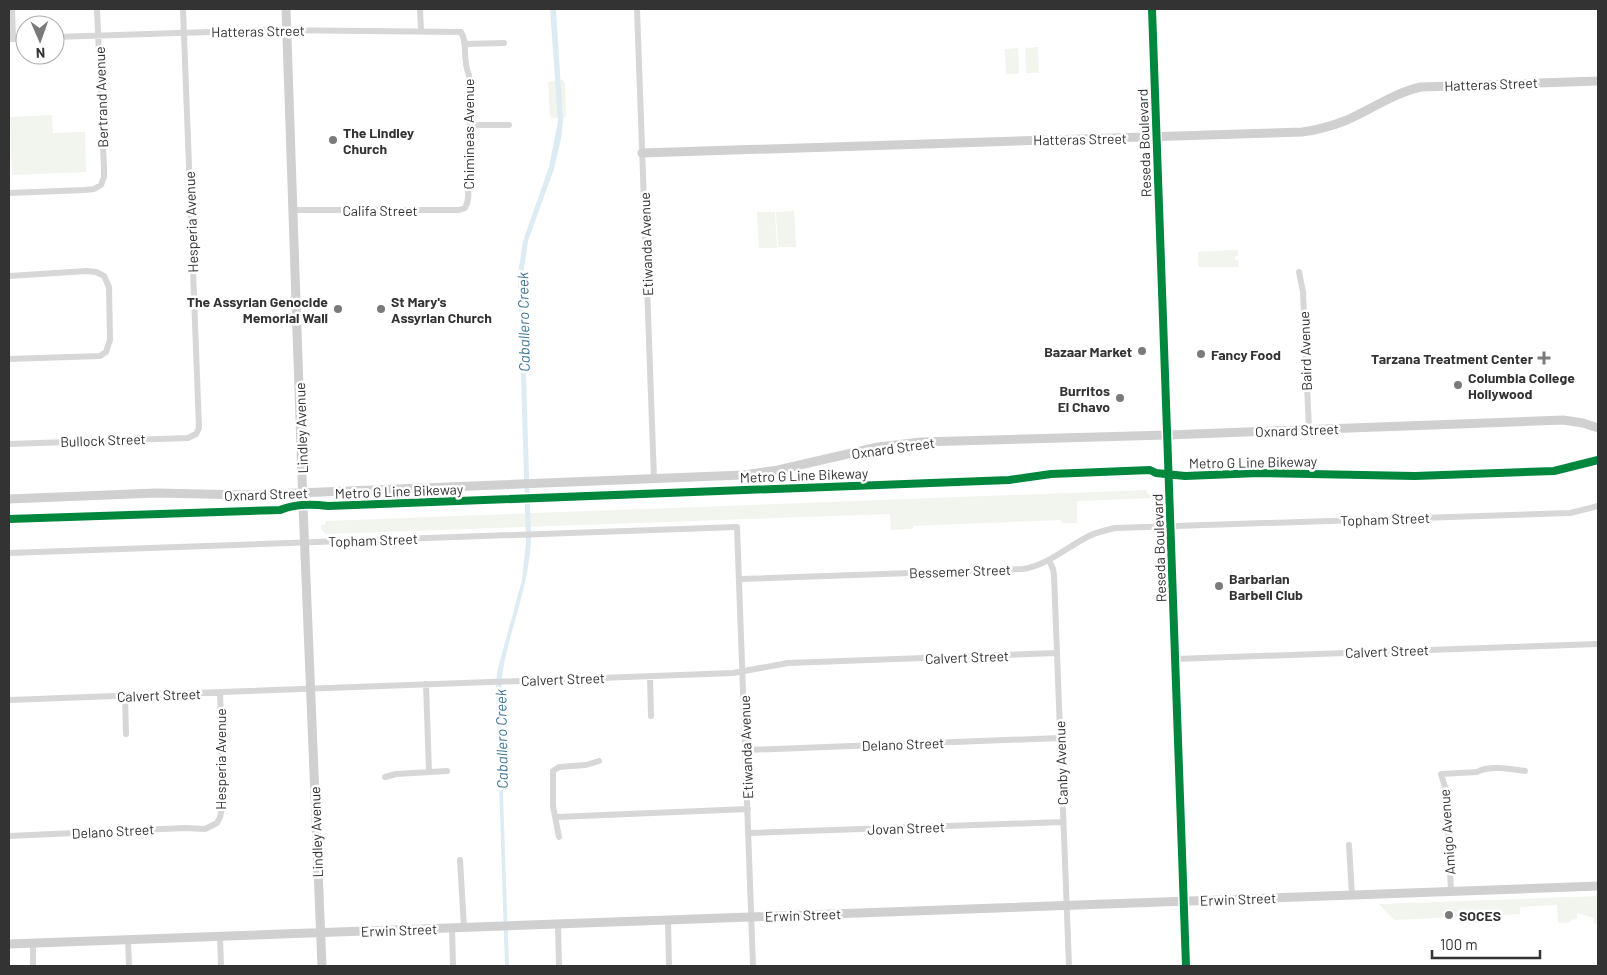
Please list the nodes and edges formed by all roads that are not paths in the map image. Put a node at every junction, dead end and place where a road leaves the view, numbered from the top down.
1 (12, 9) edge
2 (98, 9) edge
3 (183, 9) edge
4 (286, 9) edge
5 (420, 9) edge
6 (637, 9) edge
7 (1152, 9) edge
8 (287, 30) junction
9 (421, 30) junction
10 (461, 32) joint
11 (184, 33) junction
12 (98, 36) junction
13 (65, 37) edge
14 (11, 39) edge
15 (504, 43) dead end
16 (464, 44) junction
17 (1598, 81) edge
18 (470, 125) junction
19 (509, 125) dead end
20 (1156, 137) junction
21 (642, 153) junction
22 (9, 193) edge
23 (466, 208) joint
24 (294, 210) junction
25 (1299, 272) dead end
26 (9, 276) edge
27 (9, 359) edge
28 (1598, 428) edge
29 (1309, 430) junction
30 (196, 434) joint
31 (1167, 436) junction
32 (9, 444) edge
33 (654, 479) junction
34 (303, 493) junction
35 (9, 499) edge
36 (1598, 506) edge
37 (1170, 526) junction
38 (737, 527) joint
39 (305, 543) junction
40 (9, 553) edge
41 (1049, 560) junction
42 (740, 579) junction
43 (1598, 644) edge
44 (1057, 653) junction
45 (1175, 658) junction
46 (743, 673) junction
47 (650, 676) junction
48 (426, 684) junction
49 (310, 689) junction
50 (220, 693) junction
51 (125, 696) junction
52 (9, 700) edge
53 (651, 716) dead end
54 (126, 734) dead end
55 (1060, 738) junction
56 (746, 750) junction
57 (599, 761) dead end
58 (446, 771) dead end
59 (1525, 771) dead end
60 (429, 772) junction
61 (385, 777) dead end
62 (748, 810) junction
63 (556, 817) junction
64 (1063, 822) junction
65 (217, 823) joint
66 (748, 833) junction
67 (9, 836) edge
68 (559, 837) dead end
69 (1349, 845) dead end
70 (460, 860) dead end
71 (1598, 886) edge
72 (1451, 891) junction
73 (1352, 894) junction
74 (1184, 901) junction
75 (1066, 905) junction
76 (752, 917) junction
77 (668, 920) junction
78 (558, 924) junction
79 (452, 928) junction
80 (464, 928) junction
81 (320, 932) junction
82 (220, 936) junction
83 (128, 939) junction
84 (33, 943) junction
85 (9, 944) edge
86 (33, 966) edge
87 (129, 966) edge
88 (221, 966) edge
89 (322, 966) edge
90 (453, 966) edge
91 (560, 966) edge
92 (669, 966) edge
93 (754, 966) edge
94 (1069, 966) edge
95 (1186, 966) edge

1 - 14 street
2 - 12 street, Bertrand Avenue
3 - 11 street, Hesperia Avenue
4 - 8 street, Lindley Avenue
5 - 9 street
6 - 21 street, Etiwanda Avenue
7 - 20 main road, Reseda Boulevard
8 - 9 street, Hatteras Street
8 - 11 street, Hatteras Street
8 - 24 street, Lindley Avenue
9 - 10 street, Hatteras Street
10 - 16 street, Chimineas Avenue
11 - 12 street, Hatteras Street
11 - 30 street, Hesperia Avenue
12 - 13 street, Hatteras Street
12 - 22 street, Bertrand Avenue
15 - 16 street
16 - 18 street, Chimineas Avenue
17 - 20 street, Hatteras Street
18 - 19 street
18 - 23 street, Chimineas Avenue
20 - 21 street, Hatteras Street
20 - 31 main road, Reseda Boulevard
21 - 33 street, Etiwanda Avenue
23 - 24 street, Califa Street
24 - 34 street, Lindley Avenue
25 - 29 street, Baird Avenue
26 - 27 street
28 - 29 street, Oxnard Street
29 - 31 street, Oxnard Street
30 - 32 street, Bullock Street
31 - 33 street, Oxnard Street
31 - 37 main road, Reseda Boulevard
33 - 34 street, Oxnard Street
34 - 35 street, Oxnard Street
34 - 39 street, Lindley Avenue
36 - 37 street, Topham Street
37 - 41 street, Bessemer Street
37 - 45 main road, Reseda Boulevard
38 - 39 street, Topham Street
38 - 42 street, Etiwanda Avenue
39 - 40 street, Topham Street
39 - 49 street, Lindley Avenue
41 - 42 street, Bessemer Street
41 - 44 street, Canby Avenue
42 - 46 street, Etiwanda Avenue
43 - 45 street, Calvert Street
44 - 46 street, Calvert Street
44 - 55 street, Canby Avenue
45 - 74 main road, Reseda Boulevard
46 - 47 street, Calvert Street
46 - 56 street, Etiwanda Avenue
47 - 48 street, Calvert Street
47 - 53 street
48 - 49 street, Calvert Street
48 - 60 street
49 - 50 street, Calvert Street
49 - 81 street, Lindley Avenue
50 - 51 street, Calvert Street
50 - 65 street, Hesperia Avenue
51 - 52 street, Calvert Street
51 - 54 street
55 - 56 street, Delano Street
55 - 64 street, Canby Avenue
56 - 62 street, Etiwanda Avenue
57 - 63 street
58 - 60 street
59 - 72 street, Amigo Avenue
60 - 61 street
62 - 63 street
62 - 66 street, Etiwanda Avenue
63 - 68 street
64 - 66 street, Jovan Street
64 - 75 street, Canby Avenue
65 - 67 street, Delano Street
66 - 76 street, Etiwanda Avenue
69 - 73 street
70 - 80 street
71 - 72 street, Erwin Street
72 - 73 street, Erwin Street
73 - 74 street, Erwin Street
74 - 75 street, Erwin Street
74 - 95 main road, Reseda Boulevard
75 - 76 street, Erwin Street
75 - 94 street, Canby Avenue
76 - 77 street, Erwin Street
76 - 93 street, Etiwanda Avenue
77 - 78 street, Erwin Street
77 - 92 street
78 - 80 street, Erwin Street
78 - 91 street
79 - 80 street, Erwin Street
79 - 81 street, Erwin Street
79 - 90 street
81 - 82 street, Erwin Street
81 - 89 street, Lindley Avenue
82 - 83 street, Erwin Street
82 - 88 street
83 - 84 street, Erwin Street
83 - 87 street
84 - 85 street, Erwin Street
84 - 86 street

